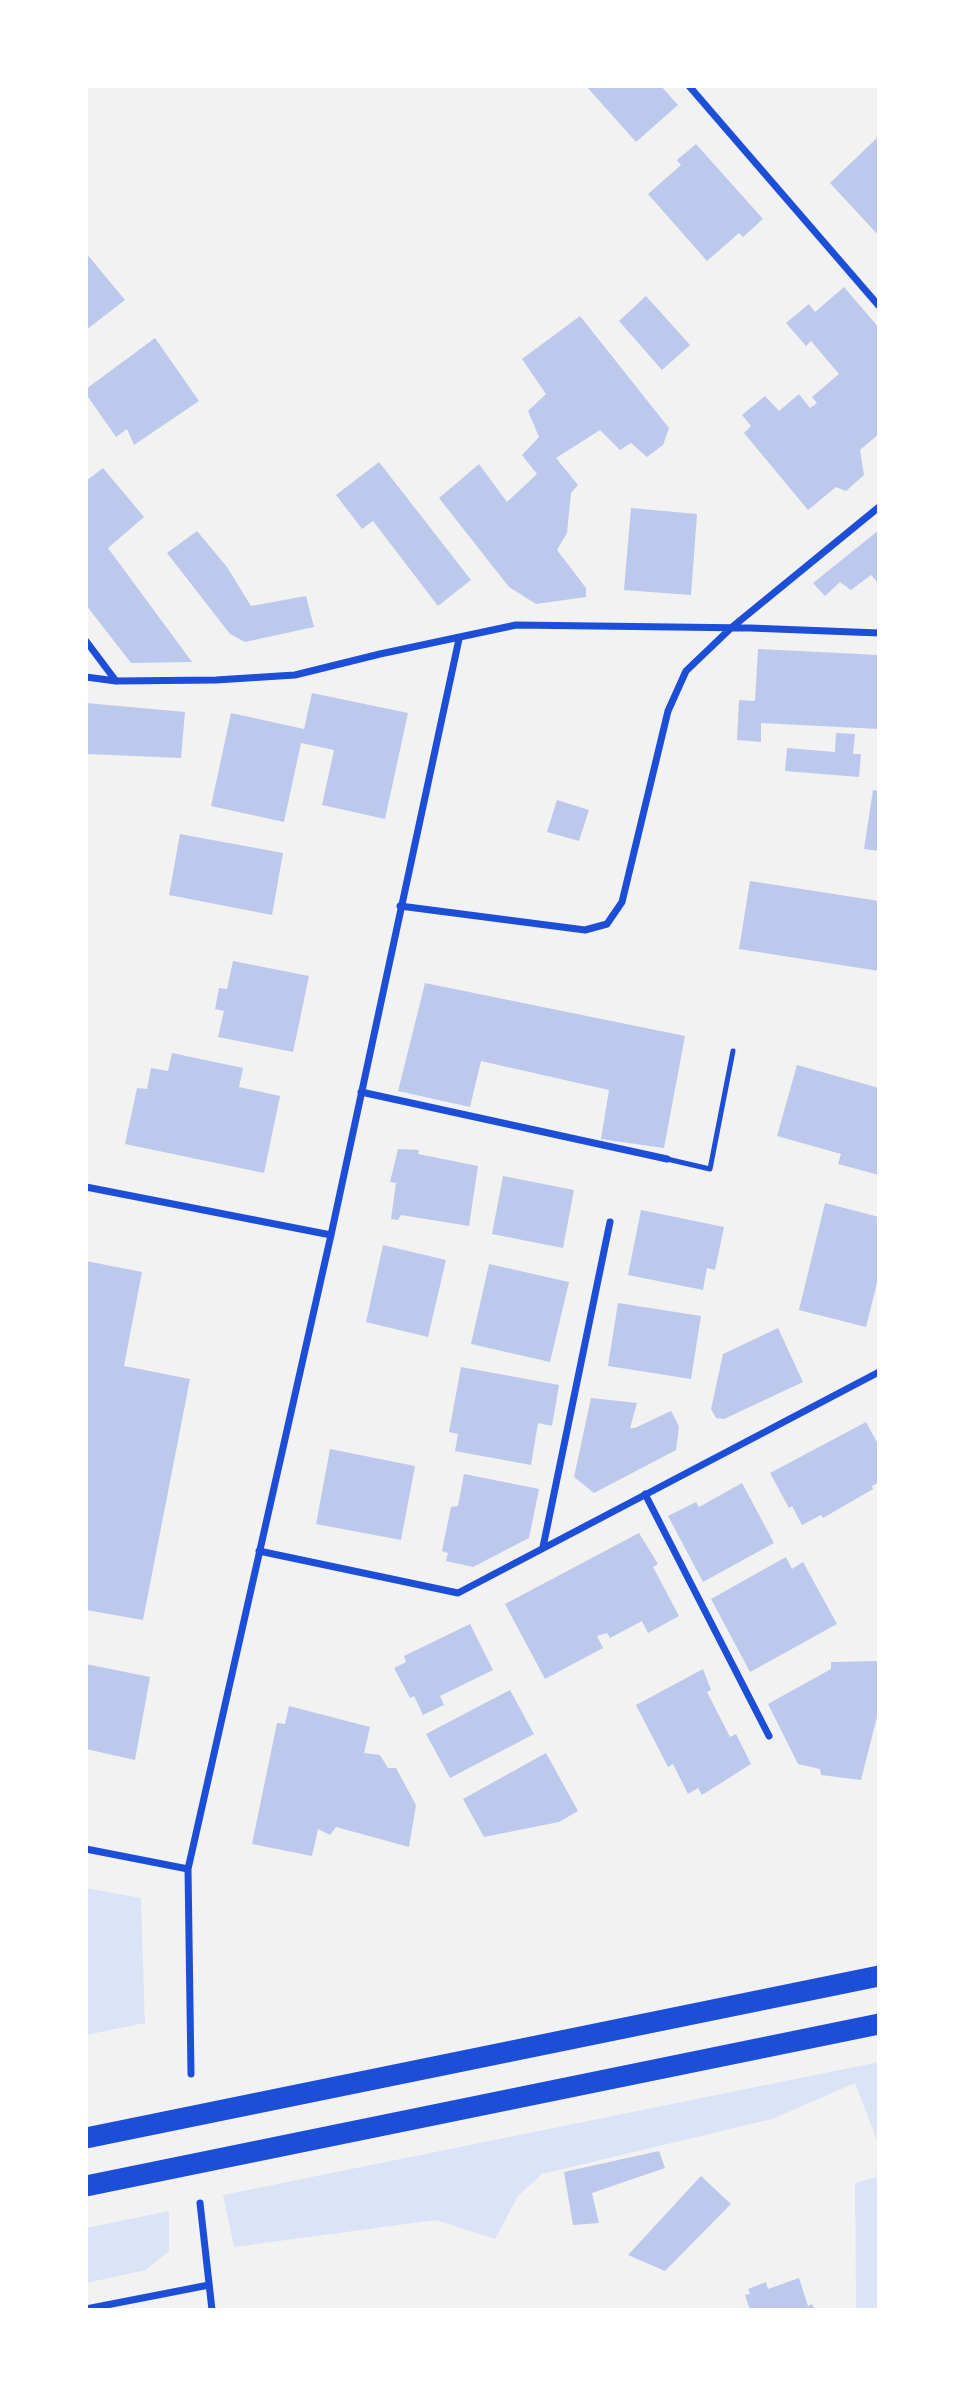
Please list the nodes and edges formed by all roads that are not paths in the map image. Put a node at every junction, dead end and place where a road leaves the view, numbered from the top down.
1 (690, 86) edge
2 (879, 306) edge
3 (879, 507) edge
4 (731, 628) junction
5 (879, 633) edge
6 (459, 639) junction
7 (86, 641) edge
8 (86, 677) edge
9 (116, 681) junction
10 (400, 906) junction
11 (733, 1051) dead end
12 (361, 1092) junction
13 (667, 1159) joint
14 (86, 1187) edge
15 (610, 1222) dead end
16 (331, 1235) junction
17 (879, 1373) edge
18 (645, 1494) junction
19 (543, 1547) junction
20 (259, 1552) junction
21 (769, 1736) dead end
22 (86, 1849) edge
23 (188, 1869) junction
24 (877, 1977) edge
25 (875, 2025) edge
26 (191, 2074) dead end
27 (86, 2138) edge
28 (86, 2186) edge
29 (200, 2203) dead end
30 (209, 2285) junction
31 (86, 2309) edge
32 (212, 2310) edge

1 - 2 street
3 - 4 street
4 - 5 street
4 - 6 street
4 - 10 street
6 - 9 street
6 - 10 street
7 - 9 street
8 - 9 street
10 - 12 street
11 - 13 lane
12 - 13 street
12 - 16 street
14 - 16 street
15 - 19 street
16 - 20 street
17 - 18 street
18 - 19 street
18 - 21 street
19 - 20 street
20 - 23 street
22 - 23 street
23 - 26 street
24 - 27 highway
25 - 28 highway
29 - 30 street
30 - 31 street
30 - 32 street

